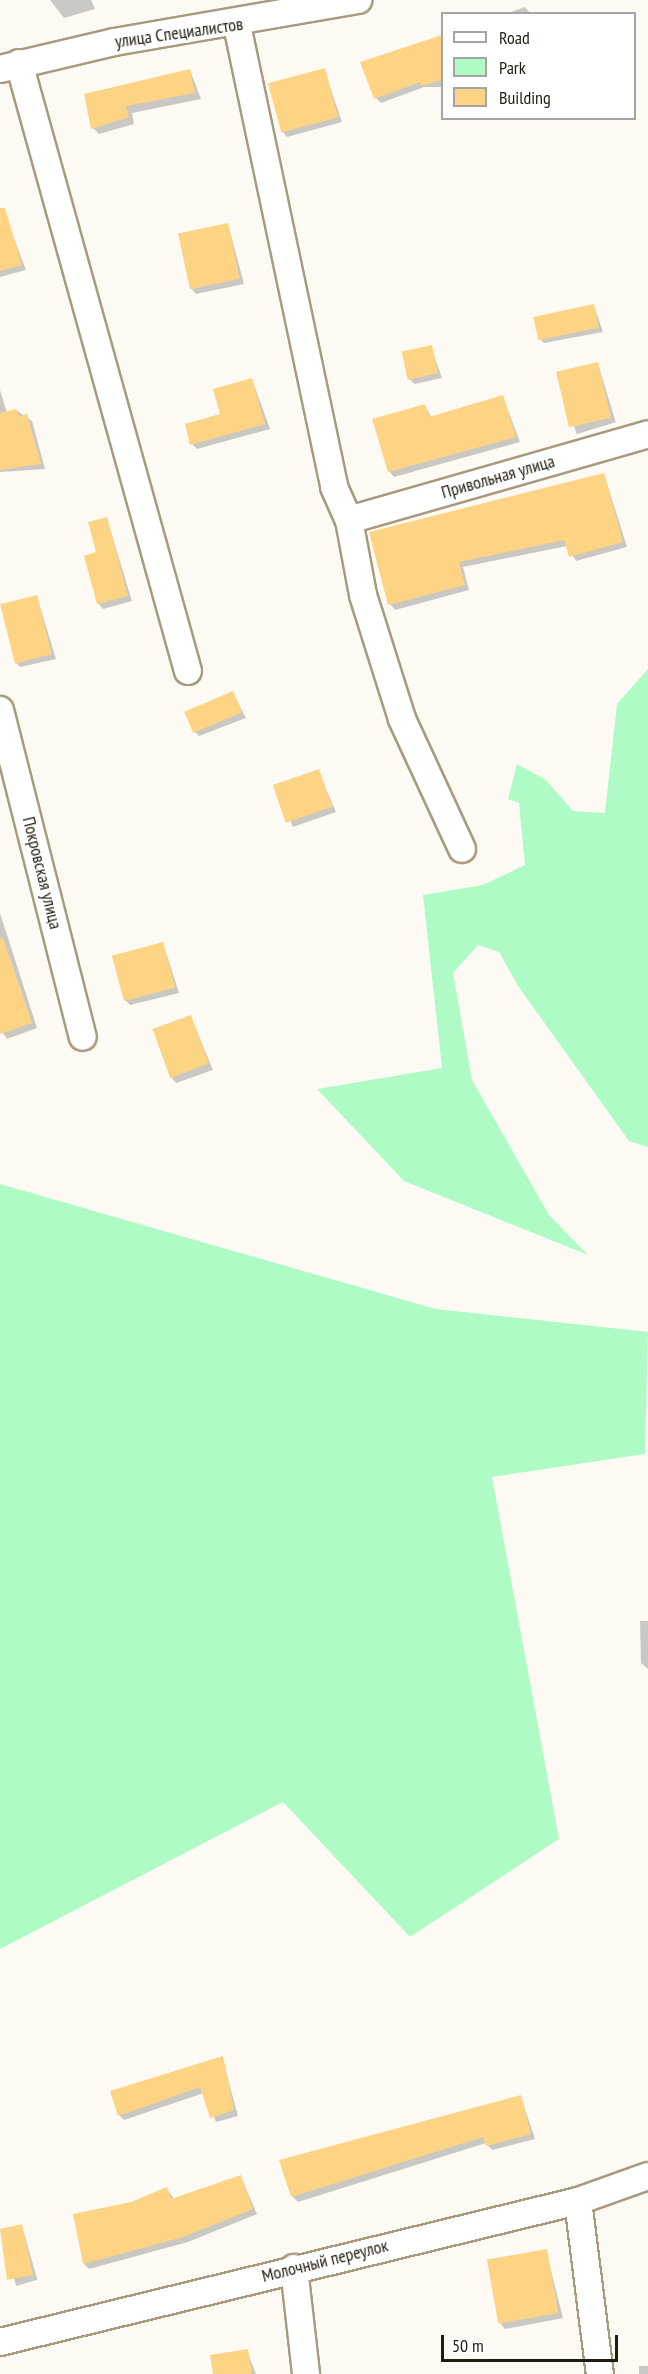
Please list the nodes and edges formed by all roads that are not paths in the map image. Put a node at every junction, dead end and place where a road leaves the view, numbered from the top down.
1 (358, 0) edge
2 (237, 25) junction
3 (9, 66) edge
4 (648, 434) edge
5 (349, 520) junction
6 (189, 671) dead end
7 (0, 710) edge
8 (462, 849) dead end
9 (83, 1037) dead end
10 (648, 2176) edge
11 (578, 2200) junction
12 (294, 2268) junction
13 (0, 2343) edge
14 (306, 2374) edge
15 (600, 2374) edge

1 - 2 street, улица Специалистов
2 - 3 street, улица Специалистов
2 - 5 street
3 - 6 street
4 - 5 street, Привольная улица
5 - 8 street
7 - 9 street, Покровская улица
10 - 11 street, Молочный переулок
11 - 12 street, Молочный переулок
11 - 15 street
12 - 13 street, Молочный переулок
12 - 14 street

